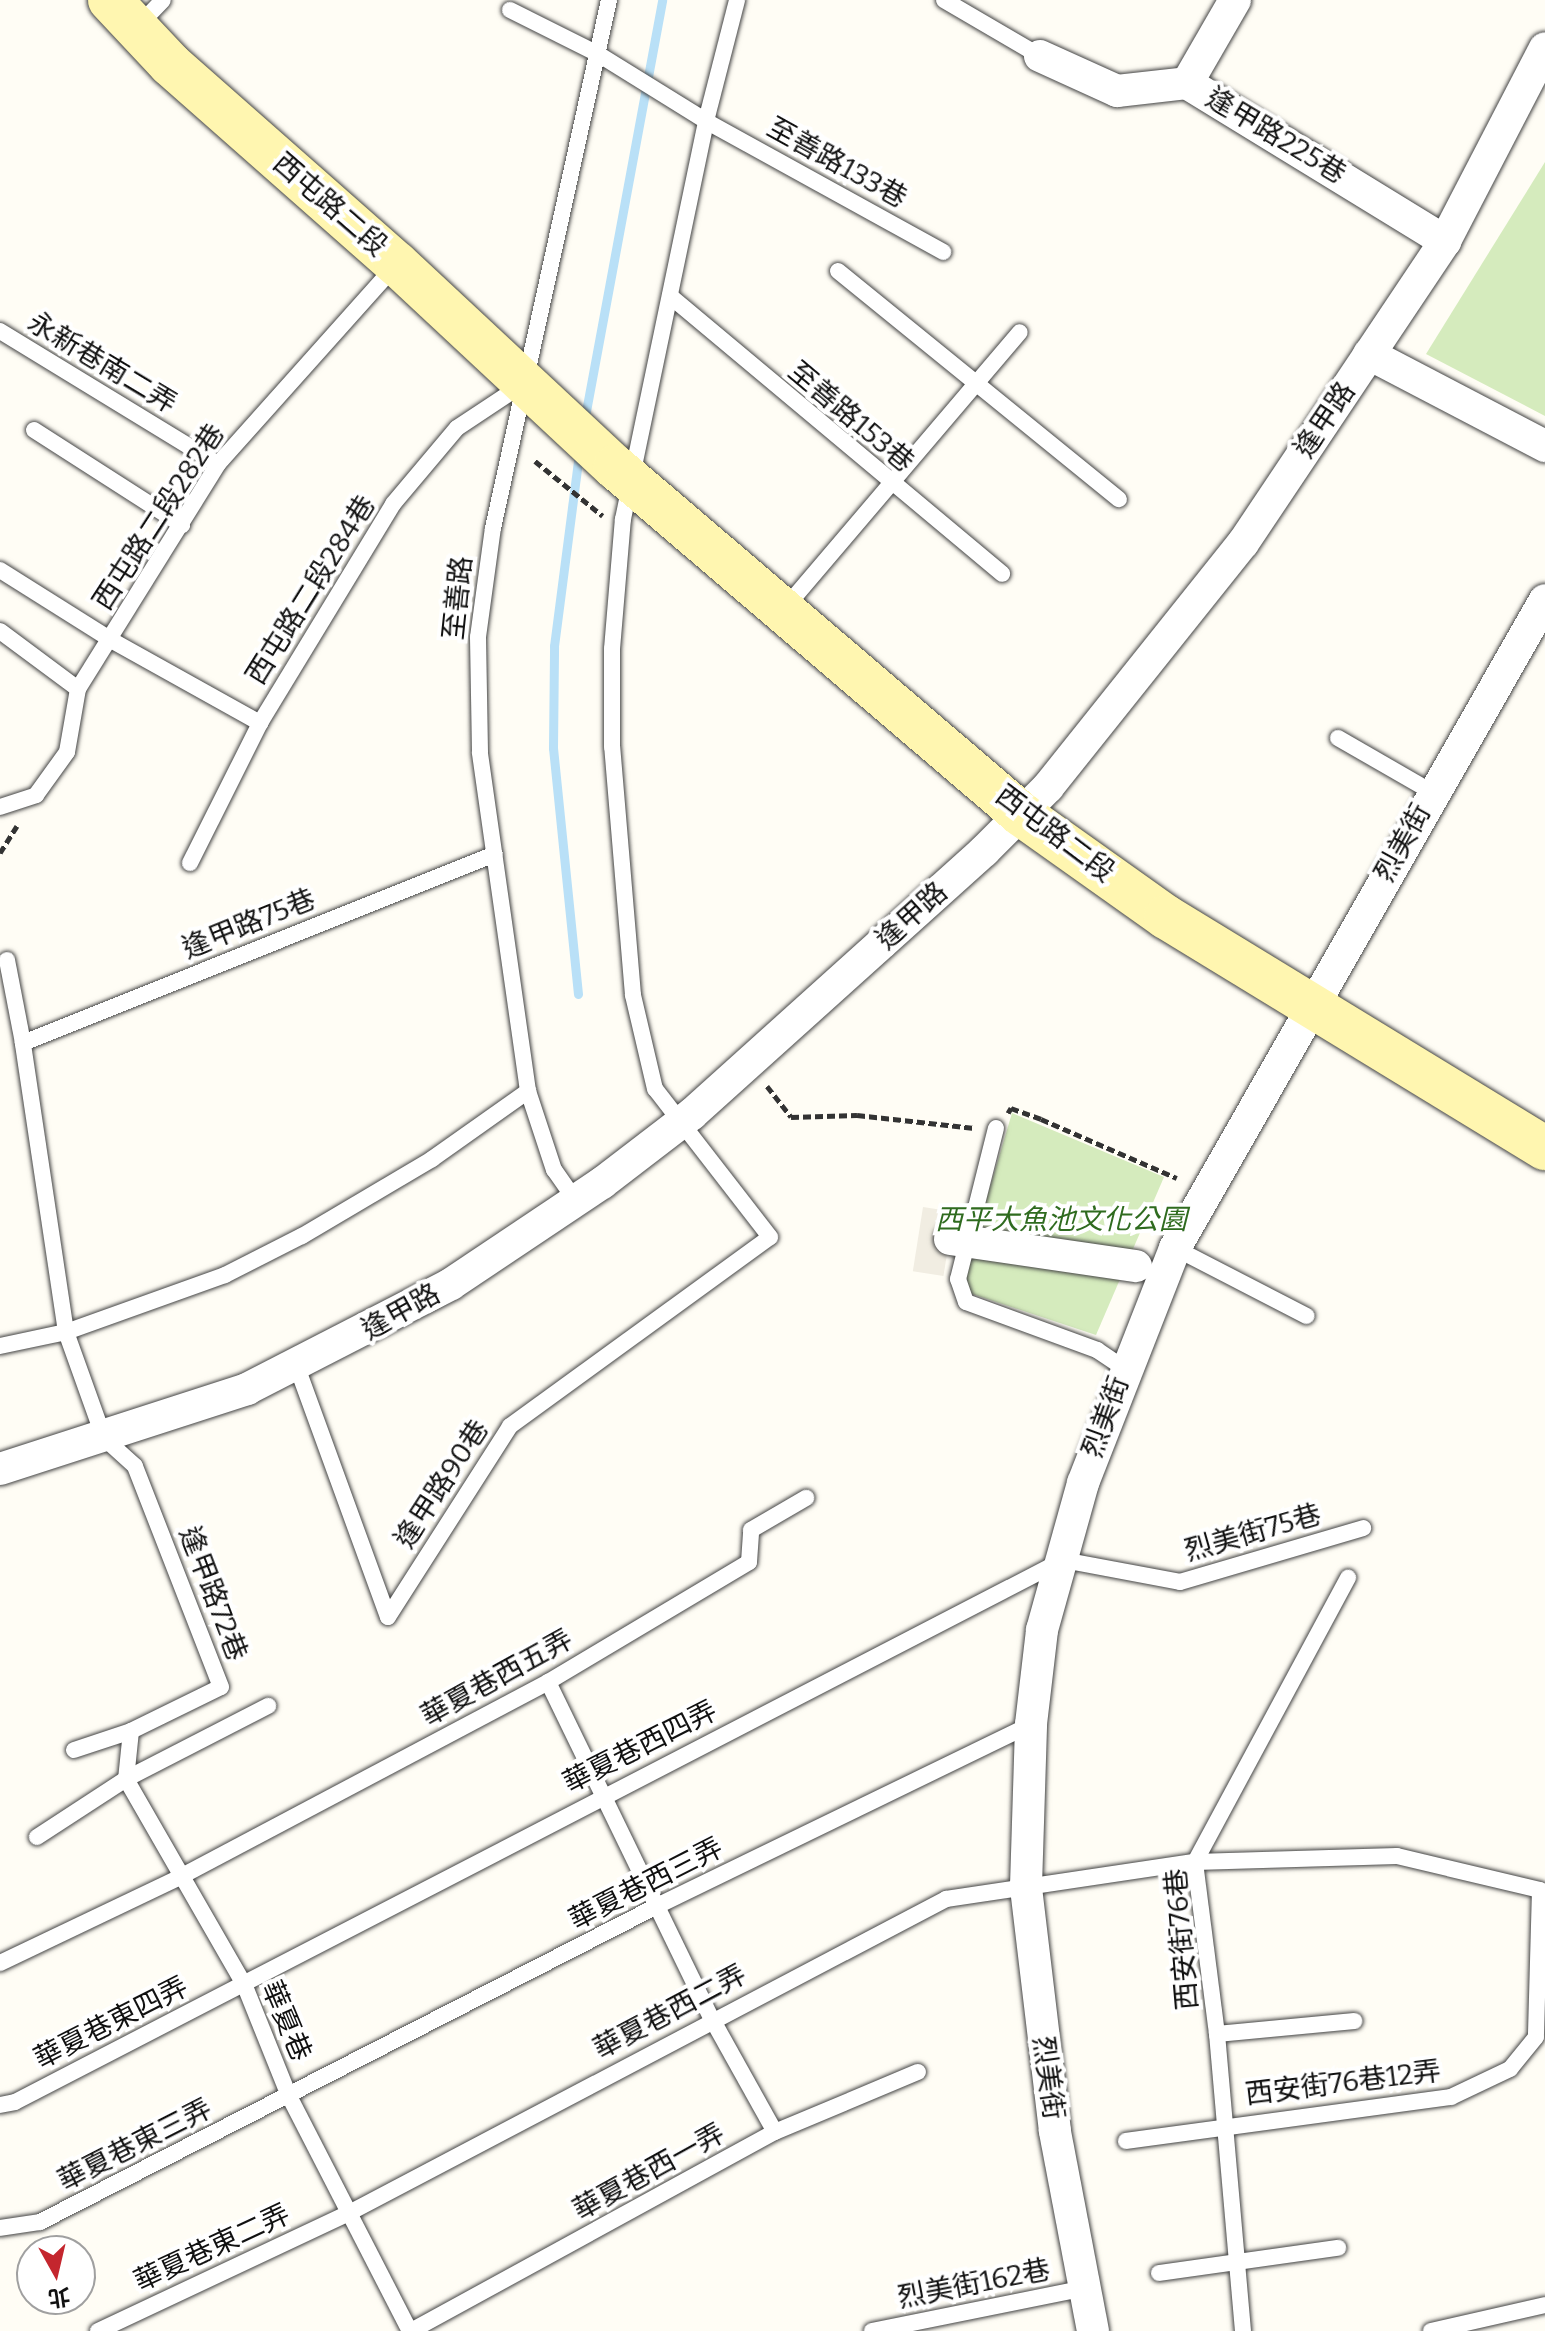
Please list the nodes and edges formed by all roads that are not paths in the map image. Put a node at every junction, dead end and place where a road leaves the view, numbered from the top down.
1 (609, 0) edge
2 (737, 0) edge
3 (944, 0) edge
4 (1235, 0) edge
5 (136, 9) edge
6 (510, 10) dead end
7 (1545, 48) edge
8 (598, 54) junction
9 (1040, 56) joint
10 (1187, 83) junction
11 (706, 121) junction
12 (1445, 241) junction
13 (943, 252) dead end
14 (397, 264) junction
15 (838, 271) dead end
16 (670, 296) junction
17 (0, 331) edge
18 (1020, 332) dead end
19 (1369, 354) junction
20 (979, 386) junction
21 (539, 396) junction
22 (34, 430) dead end
23 (1545, 446) edge
24 (218, 464) junction
25 (619, 470) junction
26 (890, 485) junction
27 (1119, 499) dead end
28 (182, 525) junction
29 (0, 570) edge
30 (1002, 574) dead end
31 (1545, 600) edge
32 (782, 611) junction
33 (0, 631) edge
34 (111, 640) junction
35 (78, 689) junction
36 (260, 723) junction
37 (1338, 738) dead end
38 (1432, 792) junction
39 (0, 807) edge
40 (1021, 814) junction
41 (495, 854) junction
42 (190, 863) dead end
43 (7, 960) dead end
44 (1311, 1007) junction
45 (23, 1043) junction
46 (528, 1091) junction
47 (680, 1123) junction
48 (996, 1128) road end
49 (1545, 1148) edge
50 (576, 1201) junction
51 (958, 1240) junction
52 (1175, 1248) junction
53 (1136, 1266) dead end
54 (1307, 1316) dead end
55 (66, 1332) junction
56 (0, 1346) edge
57 (297, 1367) junction
58 (1124, 1368) junction
59 (104, 1438) junction
60 (0, 1469) edge
61 (806, 1498) dead end
62 (1363, 1528) dead end
63 (1063, 1560) junction
64 (1348, 1578) dead end
65 (548, 1682) junction
66 (268, 1706) dead end
67 (1031, 1724) junction
68 (131, 1731) junction
69 (74, 1750) dead end
70 (126, 1779) junction
71 (604, 1794) junction
72 (37, 1837) dead end
73 (1195, 1862) junction
74 (180, 1877) junction
75 (1026, 1886) junction
76 (659, 1905) junction
77 (0, 1963) edge
78 (244, 1984) junction
79 (1540, 1995) edge
80 (712, 2019) junction
81 (1354, 2021) dead end
82 (1217, 2034) junction
83 (918, 2072) dead end
84 (289, 2096) junction
85 (0, 2105) edge
86 (1223, 2125) junction
87 (775, 2132) junction
88 (1126, 2141) dead end
89 (349, 2213) junction
90 (0, 2228) edge
91 (1338, 2248) dead end
92 (1234, 2262) junction
93 (1159, 2273) dead end
94 (1086, 2288) junction
95 (1545, 2305) edge
96 (98, 2331) edge
97 (411, 2331) edge
98 (872, 2331) edge
99 (1093, 2331) edge
100 (1243, 2331) edge
101 (1431, 2331) edge

1 - 8 lane, 至善路
2 - 11 lane
3 - 9 lane
4 - 10 street, 逢甲路225巷
5 - 14 street, 西屯路二段
6 - 8 lane, 至善路133巷
7 - 12 street, 逢甲路
8 - 11 lane, 至善路133巷
8 - 21 lane, 至善路
9 - 10 street
10 - 12 street, 逢甲路225巷
11 - 13 lane, 至善路133巷
11 - 16 lane
12 - 19 street, 逢甲路
14 - 21 street, 西屯路二段
14 - 24 lane, 西屯路二段282巷
15 - 20 lane
16 - 25 lane
16 - 26 lane, 至善路153巷
17 - 24 lane, 永新巷南二弄
18 - 20 lane
19 - 23 street
19 - 40 street, 逢甲路
20 - 26 lane
20 - 27 lane
21 - 25 street, 西屯路二段
21 - 36 lane, 西屯路二段284巷
21 - 41 lane, 至善路
22 - 28 lane
24 - 28 lane, 西屯路二段282巷
25 - 32 street, 西屯路二段
25 - 47 lane
26 - 30 lane, 至善路153巷
26 - 32 lane
28 - 34 lane, 西屯路二段282巷
29 - 34 lane
31 - 38 street, 烈美街
32 - 40 street, 西屯路二段
33 - 35 lane
34 - 35 lane, 西屯路二段282巷
34 - 36 lane
35 - 39 lane, 西屯路二段282巷
36 - 42 lane, 西屯路二段284巷
37 - 38 lane
38 - 44 street, 烈美街
40 - 44 street, 西屯路二段
40 - 47 street, 逢甲路
41 - 45 lane, 逢甲路75巷
41 - 46 lane, 至善路
43 - 45 lane
44 - 49 street, 西屯路二段
44 - 52 street, 烈美街
45 - 55 lane
46 - 50 lane, 至善路
46 - 55 lane
47 - 50 street, 逢甲路
47 - 57 lane, 逢甲路90巷
48 - 51 lane
50 - 57 street, 逢甲路
51 - 53 street
51 - 58 lane
52 - 54 lane
52 - 58 street, 烈美街
55 - 56 lane
55 - 59 lane
57 - 59 street, 逢甲路
58 - 63 street, 烈美街
59 - 60 street, 逢甲路
59 - 68 lane, 逢甲路72巷
61 - 65 lane, 華夏巷西五弄
62 - 63 lane, 烈美街75巷
63 - 67 street, 烈美街
63 - 71 lane, 華夏巷西四弄
64 - 73 lane, 西安街76巷
65 - 71 lane
65 - 74 lane, 華夏巷西五弄
66 - 70 lane
67 - 75 street, 烈美街
67 - 76 lane, 華夏巷西三弄
68 - 69 lane
68 - 70 lane
70 - 72 lane
70 - 74 lane, 華夏巷
71 - 76 lane
71 - 78 lane, 華夏巷西四弄
73 - 75 lane, 華夏巷西二弄
73 - 79 lane, 西安街76巷12弄
73 - 82 lane, 西安街76巷
74 - 77 lane, 華夏巷西五弄
74 - 78 lane, 華夏巷
75 - 80 lane, 華夏巷西二弄
75 - 94 street, 烈美街
76 - 80 lane
76 - 84 lane, 華夏巷西三弄
78 - 84 lane, 華夏巷
78 - 85 lane, 華夏巷東四弄
79 - 86 lane, 西安街76巷12弄
80 - 87 lane
80 - 89 lane, 華夏巷西二弄
81 - 82 lane
82 - 86 lane, 西安街76巷
83 - 87 lane, 華夏巷西一弄
84 - 89 lane, 華夏巷
84 - 90 lane, 華夏巷東三弄
86 - 88 lane, 西安街76巷12弄
86 - 92 lane, 西安街76巷
87 - 97 lane, 華夏巷西一弄
89 - 96 lane, 華夏巷東二弄
89 - 97 lane, 華夏巷
91 - 92 lane
92 - 93 lane
92 - 100 lane, 西安街76巷
94 - 98 lane, 烈美街162巷
94 - 99 street, 烈美街
95 - 101 lane

